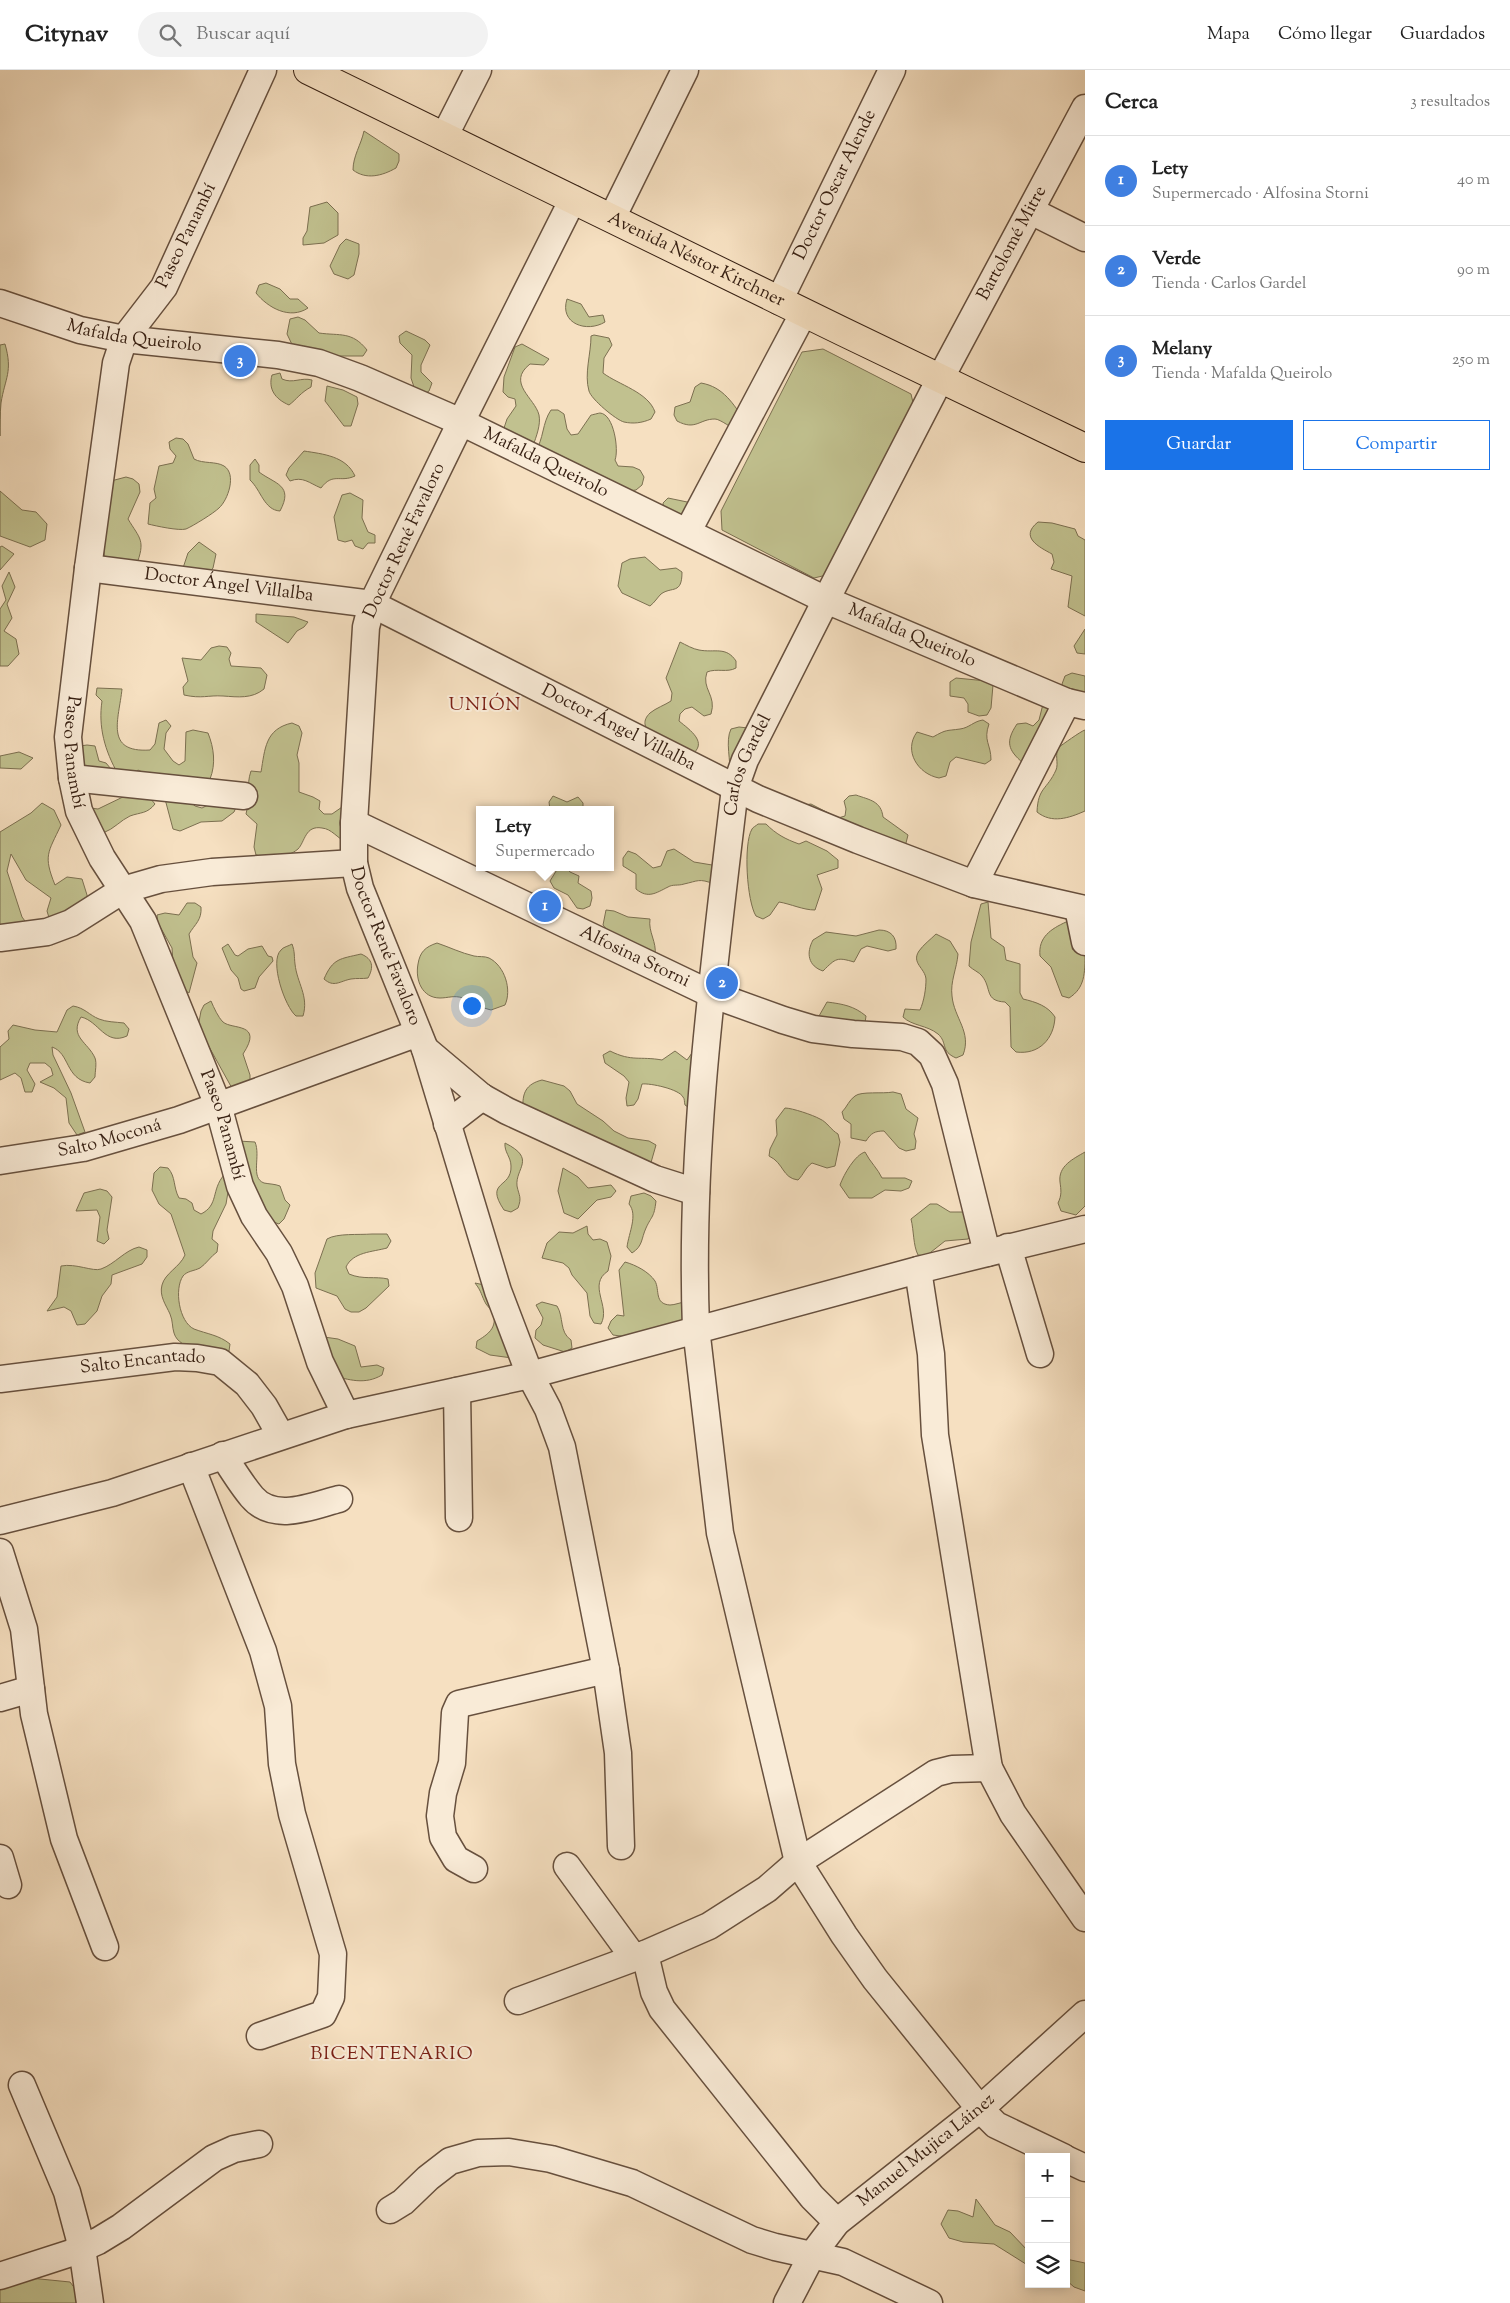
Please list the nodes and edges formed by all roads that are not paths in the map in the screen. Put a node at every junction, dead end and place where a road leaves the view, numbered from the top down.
1 (263, 70) edge
2 (308, 70) edge
3 (478, 70) edge
4 (685, 70) edge
5 (892, 70) edge
6 (1085, 108) edge
7 (444, 137) junction
8 (574, 199) junction
9 (1031, 211) junction
10 (612, 218) junction
11 (1085, 238) edge
12 (779, 301) junction
13 (0, 303) edge
14 (803, 314) junction
15 (124, 339) junction
16 (940, 379) junction
17 (461, 422) junction
18 (1085, 448) edge
19 (688, 532) junction
20 (88, 568) junction
21 (826, 600) junction
22 (372, 604) junction
23 (1076, 704) edge
24 (72, 778) junction
25 (735, 788) junction
26 (244, 796) dead end
27 (354, 823) junction
28 (354, 863) junction
29 (974, 884) junction
30 (123, 890) junction
31 (1081, 908) edge
32 (0, 938) edge
33 (1085, 942) edge
34 (711, 994) junction
35 (422, 1041) junction
36 (482, 1097) junction
37 (218, 1105) junction
38 (447, 1124) junction
39 (0, 1161) edge
40 (696, 1192) junction
41 (1085, 1229) edge
42 (997, 1250) junction
43 (918, 1270) junction
44 (696, 1328) junction
45 (1040, 1354) dead end
46 (530, 1375) junction
47 (0, 1379) edge
48 (458, 1391) junction
49 (346, 1415) junction
50 (281, 1436) junction
51 (223, 1455) junction
52 (192, 1466) junction
53 (339, 1499) dead end
54 (459, 1518) dead end
55 (0, 1521) edge
56 (2, 1569) edge
57 (606, 1670) junction
58 (31, 1689) junction
59 (0, 1698) edge
60 (989, 1768) junction
61 (621, 1846) dead end
62 (0, 1858) edge
63 (798, 1862) junction
64 (567, 1866) dead end
65 (474, 1869) dead end
66 (8, 1885) dead end
67 (1085, 1918) edge
68 (105, 1947) dead end
69 (639, 1956) junction
70 (518, 2001) dead end
71 (1085, 2014) edge
72 (260, 2036) dead end
73 (22, 2085) dead end
74 (980, 2109) junction
75 (259, 2144) dead end
76 (1054, 2153) edge
77 (1070, 2160) edge
78 (1085, 2168) edge
79 (390, 2210) dead end
80 (837, 2222) junction
81 (82, 2248) junction
82 (812, 2255) junction
83 (0, 2276) edge
84 (90, 2303) edge
85 (787, 2303) edge
86 (929, 2303) edge

1 - 15 street, Paseo Panambí
2 - 7 main road, Avenida Néstor Kirchner
3 - 7 street
4 - 10 street
5 - 12 street, Doctor Oscar Alende
6 - 9 street, Bartolomé Mitre
7 - 8 main road, Avenida Néstor Kirchner
8 - 10 main road, Avenida Néstor Kirchner
8 - 17 street, Doctor René Favaloro
9 - 11 street
9 - 16 street, Bartolomé Mitre
10 - 12 main road, Avenida Néstor Kirchner
12 - 14 main road, Avenida Néstor Kirchner
13 - 15 street, Mafalda Queirolo
14 - 16 main road, Avenida Néstor Kirchner
14 - 19 street
15 - 17 street, Mafalda Queirolo
15 - 20 street, Paseo Panambí
16 - 18 main road, Avenida Néstor Kirchner
16 - 21 street, Carlos Gardel
17 - 19 street, Mafalda Queirolo
17 - 22 street, Doctor René Favaloro
19 - 21 street, Mafalda Queirolo
20 - 22 street, Doctor Ángel Villalba
20 - 24 street, Paseo Panambí
21 - 23 street, Mafalda Queirolo
21 - 25 street, Carlos Gardel
22 - 25 street, Doctor Ángel Villalba
22 - 27 street, Doctor René Favaloro
23 - 29 street
24 - 26 street
24 - 30 street, Paseo Panambí
25 - 29 street, Doctor Ángel Villalba
25 - 34 street, Carlos Gardel
27 - 28 street, Doctor René Favaloro
27 - 34 street, Alfosina Storni
28 - 30 street
28 - 35 street, Doctor René Favaloro
29 - 31 street, Doctor Ángel Villalba
30 - 32 street
30 - 37 street, Paseo Panambí
31 - 33 street
34 - 40 street, Carlos Gardel
34 - 42 street, Alfosina Storni
35 - 36 street, Doctor René Favaloro
35 - 37 street, Salto Moconá
35 - 38 street, Doctor René Favaloro
36 - 38 street
36 - 40 street, Doctor René Favaloro
37 - 39 street, Salto Moconá
37 - 49 street, Paseo Panambí
38 - 46 street, Doctor René Favaloro
40 - 44 street, Carlos Gardel
41 - 42 street
42 - 43 street
42 - 45 street
43 - 44 street
43 - 60 street
44 - 46 street
44 - 63 street, Carlos Gardel
46 - 48 street
46 - 57 street, Doctor René Favaloro
47 - 50 street, Salto Encantado
48 - 49 street
48 - 54 street
49 - 50 street
50 - 51 street
51 - 52 street
51 - 53 street
52 - 55 street
52 - 72 street
56 - 58 street
57 - 61 street, Doctor René Favaloro
57 - 65 street
58 - 59 street
58 - 68 street
60 - 63 street
60 - 67 street
62 - 66 street
63 - 69 street
63 - 74 street, Carlos Gardel
64 - 69 street
69 - 70 street
69 - 80 street
71 - 74 street, Manuel Mujica Láinez
73 - 81 street
74 - 76 street, Carlos Gardel
74 - 80 street, Manuel Mujica Láinez
75 - 81 street
77 - 78 street
79 - 82 street
80 - 82 street, Manuel Mujica Láinez
81 - 83 street
81 - 84 street
82 - 85 street, Manuel Mujica Láinez
82 - 86 street

